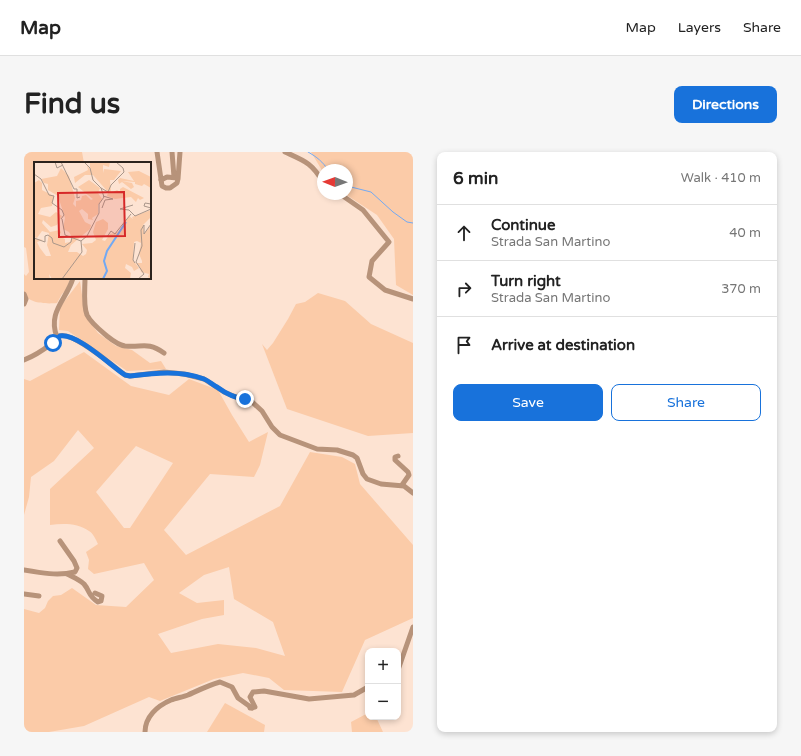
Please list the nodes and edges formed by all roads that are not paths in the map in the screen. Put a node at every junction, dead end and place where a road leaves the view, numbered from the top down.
1 (157, 152) edge
2 (172, 152) edge
3 (180, 152) edge
4 (285, 152) edge
5 (317, 172) edge
6 (176, 178) junction
7 (161, 180) junction
8 (349, 200) edge
9 (73, 279) edge
10 (85, 279) edge
11 (24, 294) edge
12 (413, 299) edge
13 (24, 304) edge
14 (57, 337) junction
15 (164, 353) dead end
16 (24, 360) edge
17 (398, 456) dead end
18 (402, 485) junction
19 (413, 493) edge
20 (60, 542) dead end
21 (24, 570) edge
22 (67, 574) junction
23 (95, 593) dead end
24 (24, 594) edge
25 (38, 596) dead end
26 (413, 627) edge
27 (401, 661) edge
28 (365, 689) edge
29 (145, 732) edge

1 - 7 street
2 - 6 street
3 - 6 street
4 - 5 street
6 - 7 street
6 - 7 street
8 - 12 street
9 - 14 street
10 - 15 street
11 - 13 street
14 - 16 street
14 - 18 street
17 - 18 street
18 - 19 street
20 - 22 street
21 - 22 street
22 - 23 street
24 - 25 street
26 - 27 street
28 - 29 street

